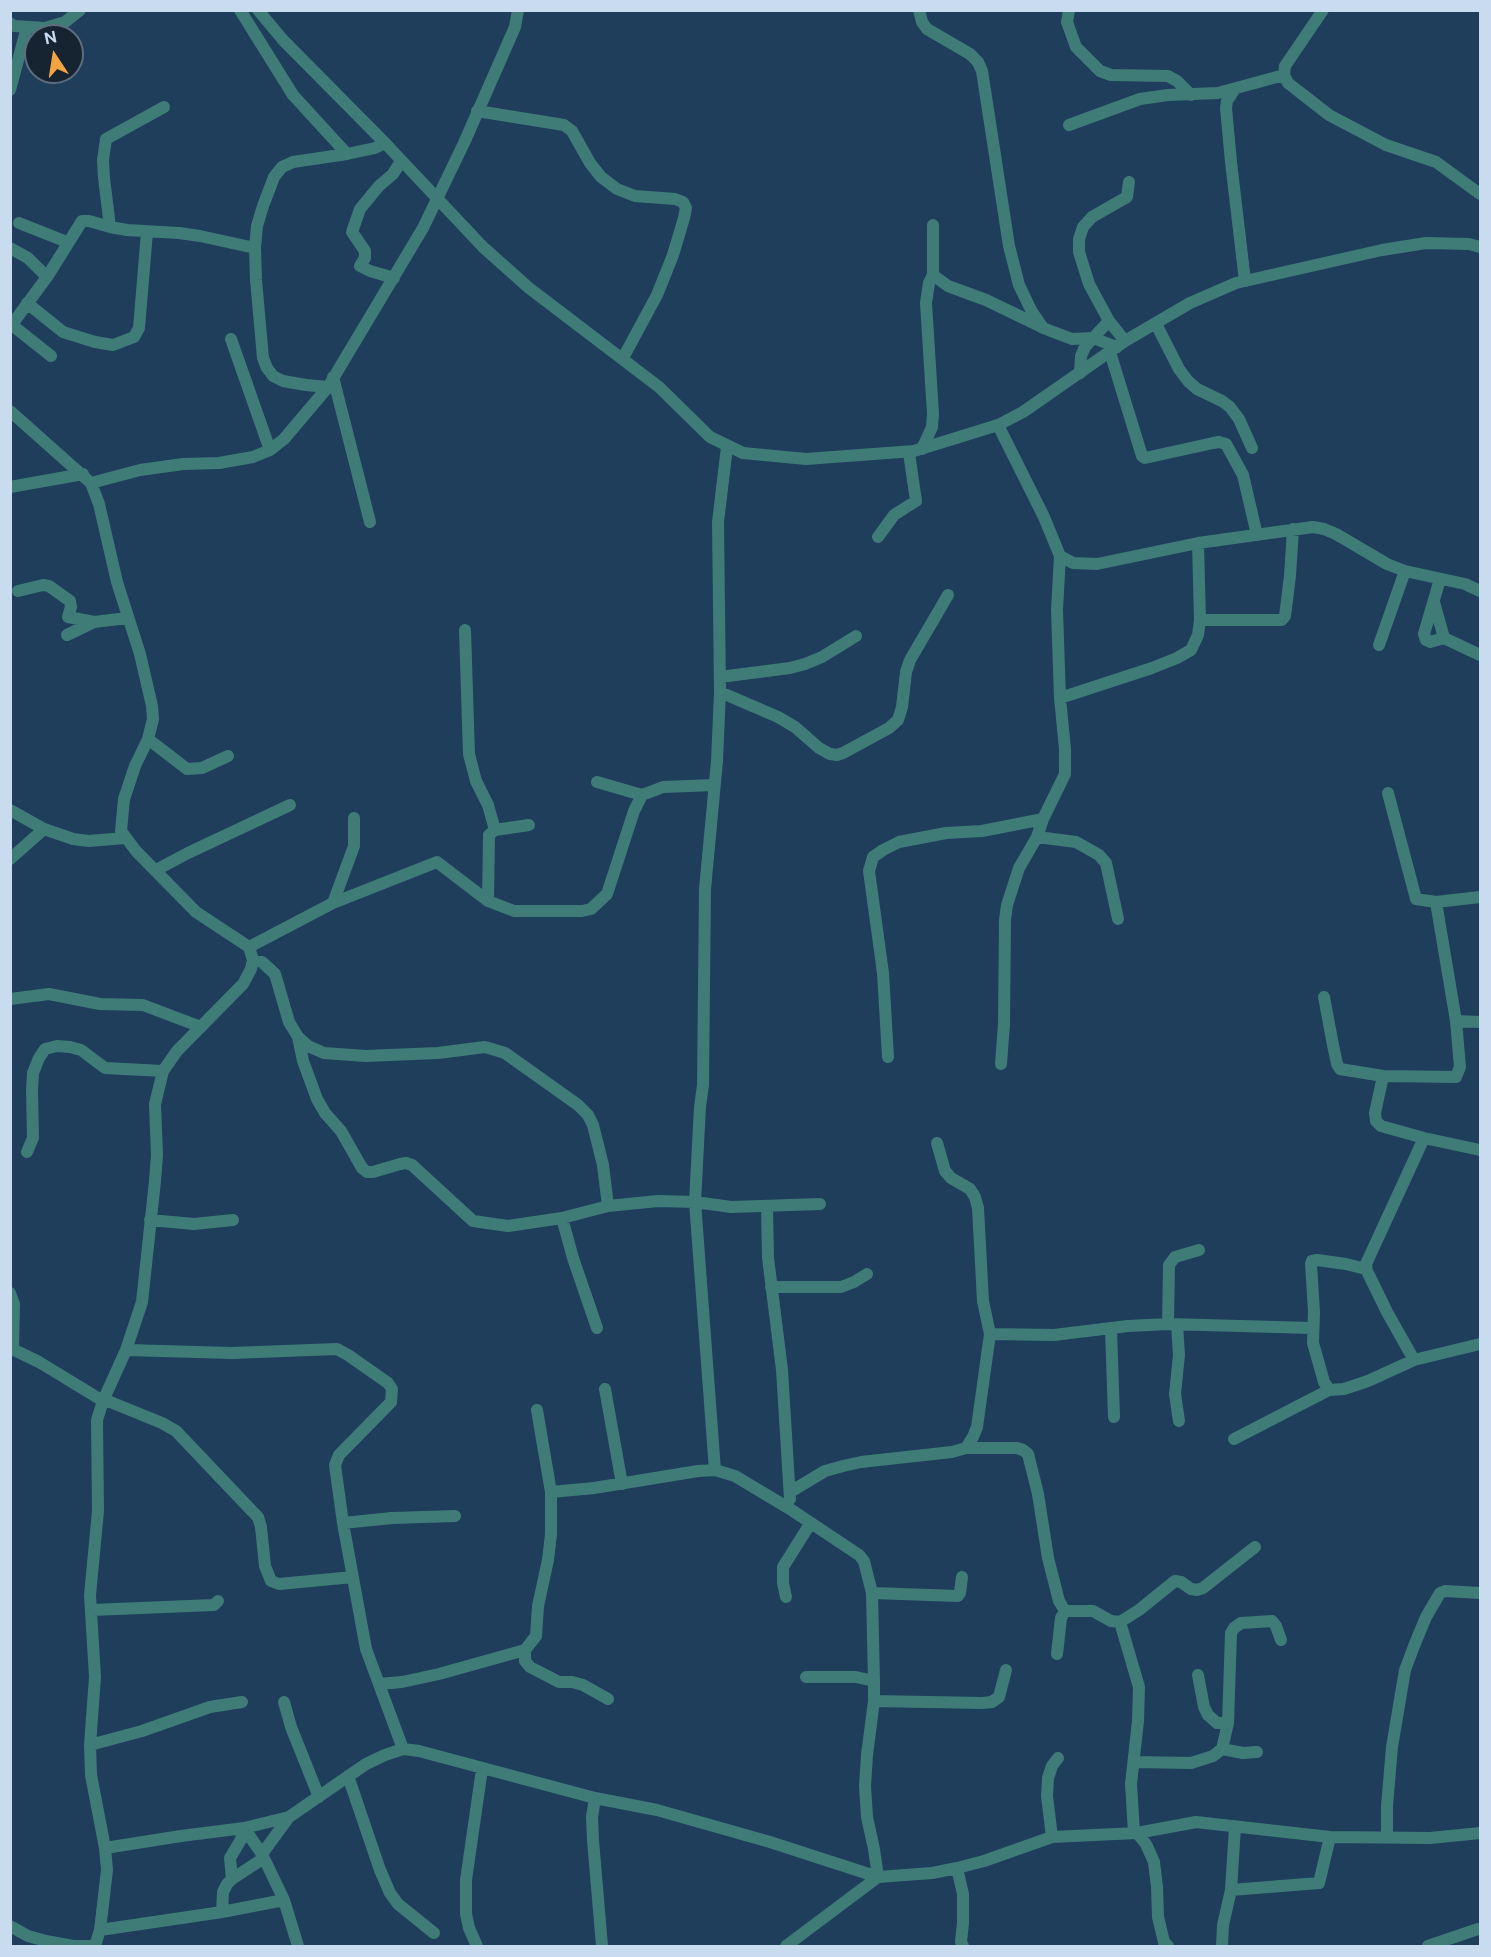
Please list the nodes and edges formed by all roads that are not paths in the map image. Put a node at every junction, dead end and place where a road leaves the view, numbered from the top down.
1 (80, 10) edge
2 (240, 10) edge
3 (258, 10) edge
4 (518, 10) edge
5 (918, 10) edge
6 (1069, 10) edge
7 (1323, 10) edge
8 (59, 24) edge
9 (24, 38) edge
10 (1284, 75) junction
11 (10, 90) edge
12 (1234, 90) junction
13 (1191, 95) junction
14 (164, 107) dead end
15 (477, 111) junction
16 (1069, 125) dead end
17 (385, 143) junction
18 (347, 154) junction
19 (401, 161) junction
20 (1129, 182) dead end
21 (1480, 194) edge
22 (437, 200) junction
23 (19, 223) dead end
24 (933, 225) dead end
25 (110, 227) junction
26 (147, 232) junction
27 (68, 242) junction
28 (1480, 247) edge
29 (10, 248) edge
30 (255, 248) junction
31 (933, 275) junction
32 (47, 277) junction
33 (394, 278) junction
34 (1245, 281) junction
35 (27, 303) junction
36 (1109, 321) junction
37 (1156, 324) junction
38 (11, 326) edge
39 (1043, 328) junction
40 (1093, 338) junction
41 (231, 339) dead end
42 (1117, 347) junction
43 (51, 356) dead end
44 (623, 358) junction
45 (1080, 373) junction
46 (331, 382) junction
47 (10, 411) edge
48 (998, 425) junction
49 (727, 447) junction
50 (1252, 448) dead end
51 (922, 449) junction
52 (270, 450) junction
53 (909, 453) junction
54 (87, 478) junction
55 (10, 488) edge
56 (370, 522) dead end
57 (1293, 529) junction
58 (1257, 535) junction
59 (878, 537) dead end
60 (1198, 543) junction
61 (1060, 555) junction
62 (1404, 571) junction
63 (1440, 579) junction
64 (18, 591) dead end
65 (1480, 591) edge
66 (948, 595) dead end
67 (1434, 601) junction
68 (128, 618) junction
69 (1200, 620) junction
70 (94, 622) junction
71 (465, 630) dead end
72 (67, 636) dead end
73 (856, 636) dead end
74 (1444, 638) junction
75 (1379, 645) dead end
76 (1480, 655) edge
77 (720, 677) junction
78 (720, 692) junction
79 (1060, 698) junction
80 (148, 739) junction
81 (228, 756) dead end
82 (597, 782) dead end
83 (714, 785) junction
84 (1388, 793) dead end
85 (642, 795) junction
86 (290, 805) dead end
87 (10, 810) edge
88 (354, 818) dead end
89 (1043, 819) junction
90 (529, 825) dead end
91 (44, 829) junction
92 (495, 830) junction
93 (1037, 837) junction
94 (125, 838) junction
95 (10, 859) edge
96 (156, 870) junction
97 (1480, 897) edge
98 (488, 901) junction
99 (1436, 902) junction
100 (333, 903) junction
101 (1118, 919) dead end
102 (249, 947) junction
103 (253, 960) junction
104 (1324, 997) dead end
105 (10, 999) edge
106 (1456, 1021) junction
107 (1480, 1022) edge
108 (201, 1027) junction
109 (298, 1037) junction
110 (888, 1057) dead end
111 (1001, 1064) dead end
112 (164, 1071) junction
113 (1383, 1076) junction
114 (1424, 1138) junction
115 (937, 1143) dead end
116 (1480, 1150) edge
117 (27, 1152) dead end
118 (695, 1202) junction
119 (820, 1204) dead end
120 (608, 1206) junction
121 (767, 1207) junction
122 (562, 1218) junction
123 (150, 1220) junction
124 (233, 1220) dead end
125 (1199, 1250) dead end
126 (1366, 1269) junction
127 (867, 1274) dead end
128 (771, 1287) junction
129 (10, 1293) edge
130 (1173, 1325) junction
131 (597, 1328) dead end
132 (1312, 1328) junction
133 (1111, 1329) junction
134 (990, 1334) junction
135 (1480, 1344) edge
136 (12, 1349) edge
137 (126, 1350) junction
138 (1414, 1360) junction
139 (605, 1389) dead end
140 (1329, 1390) junction
141 (103, 1400) junction
142 (537, 1410) dead end
143 (1114, 1417) dead end
144 (1179, 1421) dead end
145 (1234, 1439) dead end
146 (966, 1448) junction
147 (715, 1470) junction
148 (622, 1484) junction
149 (551, 1492) junction
150 (790, 1492) junction
151 (790, 1509) junction
152 (455, 1516) dead end
153 (343, 1523) junction
154 (810, 1524) junction
155 (1255, 1547) dead end
156 (353, 1577) junction
157 (962, 1577) dead end
158 (872, 1593) junction
159 (1480, 1593) edge
160 (786, 1597) dead end
161 (218, 1601) dead end
162 (92, 1610) junction
163 (1065, 1611) junction
164 (1120, 1622) junction
165 (1281, 1640) dead end
166 (525, 1650) junction
167 (1056, 1654) dead end
168 (1006, 1670) dead end
169 (1198, 1675) dead end
170 (806, 1677) dead end
171 (874, 1681) junction
172 (379, 1684) junction
173 (608, 1699) dead end
174 (874, 1701) junction
175 (242, 1702) dead end
176 (284, 1702) dead end
177 (1228, 1723) junction
178 (90, 1745) junction
179 (404, 1749) junction
180 (1222, 1749) junction
181 (1257, 1752) dead end
182 (1058, 1758) dead end
183 (1134, 1762) junction
184 (482, 1769) junction
185 (348, 1776) junction
186 (319, 1797) junction
187 (595, 1798) junction
188 (289, 1817) junction
189 (1235, 1827) junction
190 (245, 1829) junction
191 (1136, 1833) junction
192 (1480, 1833) edge
193 (1052, 1837) junction
194 (1330, 1837) junction
195 (1387, 1837) junction
196 (105, 1848) junction
197 (263, 1856) junction
198 (957, 1868) junction
199 (878, 1877) junction
200 (232, 1879) junction
201 (1231, 1890) junction
202 (284, 1900) junction
203 (222, 1912) junction
204 (10, 1926) edge
205 (1478, 1929) dead end
206 (100, 1930) junction
207 (434, 1934) dead end
208 (1163, 1945) edge
209 (95, 1946) edge
210 (298, 1947) edge
211 (477, 1947) edge
212 (602, 1947) edge
213 (786, 1947) edge
214 (963, 1947) edge
215 (1221, 1947) edge
216 (1428, 1947) edge

1 - 8 street
2 - 18 street
3 - 17 street
4 - 15 street
5 - 39 street
6 - 13 street
7 - 10 street
9 - 11 street
10 - 12 street
10 - 21 street
12 - 13 street
12 - 34 street
13 - 16 street
14 - 25 street
15 - 22 street
15 - 44 street
17 - 18 street
17 - 19 street
18 - 30 street
19 - 22 street
19 - 33 street
20 - 36 street
22 - 33 street
22 - 44 street
23 - 27 street
24 - 31 street
25 - 26 street
25 - 27 street
26 - 30 street
26 - 35 street
27 - 32 street
28 - 34 street
29 - 32 street
30 - 46 street
31 - 39 street
31 - 51 street
32 - 35 street
33 - 46 street
34 - 37 street
35 - 38 street
36 - 40 street
36 - 42 street
37 - 42 street
37 - 50 street
38 - 43 street
39 - 40 street
40 - 42 street
40 - 45 street
41 - 52 street
42 - 45 street
42 - 58 street
44 - 49 street
45 - 48 street
46 - 52 street
46 - 56 street
47 - 54 street
48 - 51 street
48 - 61 street
49 - 53 street
49 - 77 street
51 - 53 street
52 - 54 street
53 - 59 street
54 - 55 street
54 - 68 street
57 - 58 street
57 - 62 street
57 - 69 street
58 - 60 street
60 - 61 street
60 - 69 street
61 - 79 street
62 - 63 street
62 - 75 street
63 - 65 street
63 - 67 street
64 - 70 street
66 - 78 street
67 - 74 street
67 - 74 street
68 - 70 street
68 - 80 street
69 - 79 street
70 - 72 street
71 - 92 street
73 - 77 street
74 - 76 street
77 - 78 street
78 - 83 street
79 - 89 street
80 - 81 street
80 - 94 street
82 - 85 street
83 - 85 street
83 - 118 street
84 - 99 street
85 - 98 street
86 - 96 street
87 - 91 street
88 - 100 street
89 - 93 street
89 - 110 street
90 - 92 street
91 - 94 street
91 - 95 street
92 - 98 street
93 - 101 street
93 - 111 street
94 - 96 street
96 - 102 street
97 - 99 street
98 - 100 street
99 - 106 street
100 - 102 street
102 - 103 street
103 - 108 street
103 - 109 street
104 - 113 street
105 - 108 street
106 - 107 street
106 - 113 street
108 - 112 street
109 - 120 street
109 - 122 street
112 - 117 street
112 - 123 street
113 - 114 street
114 - 116 street
114 - 126 street
115 - 134 street
118 - 120 street
118 - 121 street
118 - 147 street
119 - 121 street
120 - 122 street
121 - 128 street
122 - 131 street
123 - 124 street
123 - 137 street
125 - 130 street
126 - 132 street
126 - 138 street
127 - 128 street
128 - 150 street
129 - 136 street
130 - 132 street
130 - 133 street
130 - 144 street
132 - 140 street
133 - 134 street
133 - 143 street
134 - 146 street
135 - 138 street
136 - 141 street
137 - 141 street
137 - 153 street
138 - 140 street
139 - 148 street
140 - 145 street
141 - 156 street
141 - 162 street
142 - 149 street
146 - 150 street
146 - 163 street
147 - 148 street
147 - 151 street
148 - 149 street
149 - 166 street
150 - 151 street
151 - 154 street
152 - 153 street
153 - 156 street
154 - 158 street
154 - 160 street
155 - 164 street
156 - 172 street
157 - 158 street
158 - 171 street
159 - 195 street
161 - 162 street
162 - 178 street
163 - 164 street
163 - 167 street
164 - 183 street
165 - 177 street
166 - 172 street
166 - 173 street
168 - 174 street
169 - 177 street
170 - 171 street
171 - 174 street
172 - 179 street
174 - 199 street
175 - 178 street
176 - 186 street
177 - 180 street
178 - 196 street
179 - 184 street
179 - 185 street
180 - 181 street
180 - 183 street
182 - 193 street
183 - 191 street
184 - 187 street
184 - 211 street
185 - 186 street
185 - 207 street
186 - 188 street
187 - 199 street
187 - 212 street
188 - 190 street
188 - 197 street
189 - 191 street
189 - 194 street
189 - 201 street
190 - 196 street
190 - 197 street
190 - 200 street
191 - 193 street
191 - 208 street
192 - 195 street
193 - 198 street
194 - 195 street
194 - 201 street
196 - 206 street
197 - 200 street
197 - 202 street
198 - 199 street
198 - 214 street
199 - 213 street
200 - 203 street
201 - 215 street
202 - 203 street
202 - 210 street
203 - 206 street
204 - 209 street
205 - 216 street
206 - 209 street

